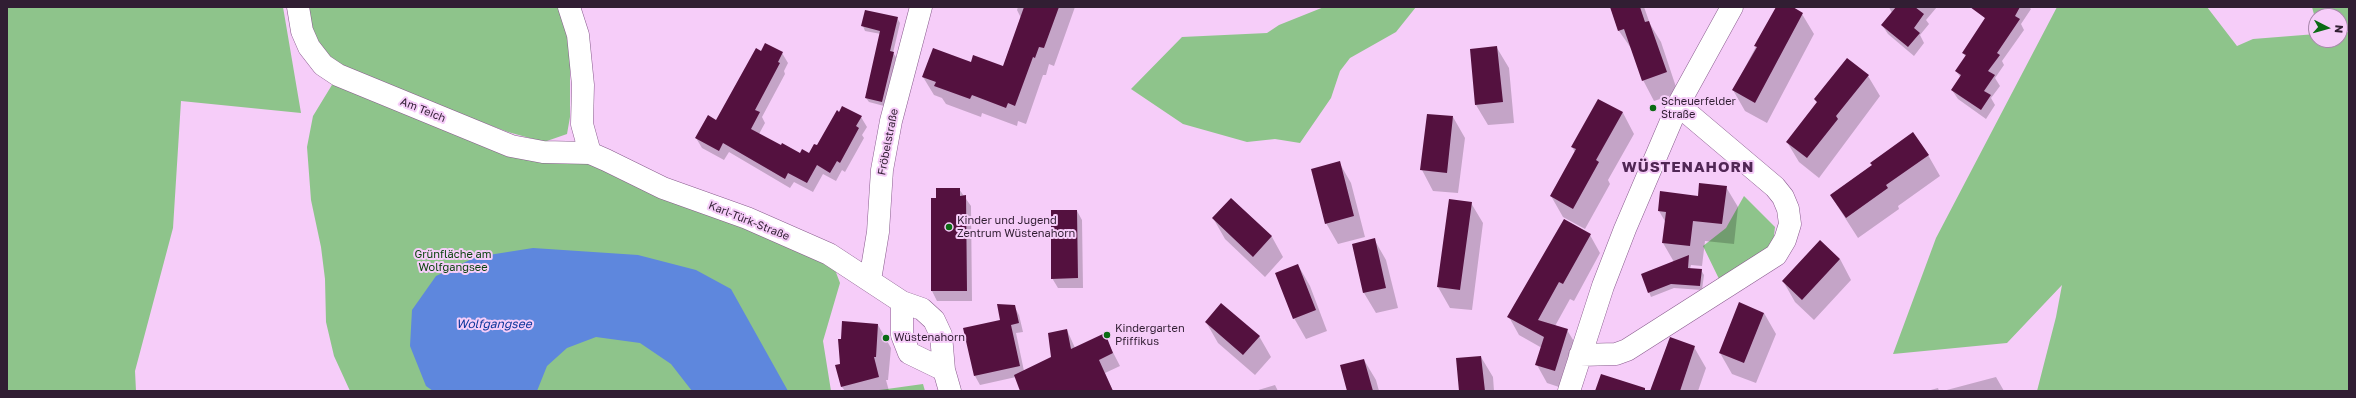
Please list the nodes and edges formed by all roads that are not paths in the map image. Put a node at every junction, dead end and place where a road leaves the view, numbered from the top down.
1 (298, 7) edge
2 (569, 7) edge
3 (921, 7) edge
4 (1732, 7) edge
5 (1678, 105) junction
6 (590, 154) junction
7 (870, 280) junction
8 (902, 302) junction
9 (1580, 355) junction
10 (944, 370) junction
11 (950, 391) edge
12 (1569, 391) edge

1 - 6 street, Am Teich
2 - 6 street
3 - 7 street, Fröbelstraße
4 - 5 street
5 - 9 street
5 - 9 street
6 - 7 street, Karl-Türk-Straße
7 - 8 street, Karl-Türk-Straße
8 - 10 street, Karl-Türk-Straße
8 - 10 street
9 - 12 street
10 - 11 street, Karl-Türk-Straße

